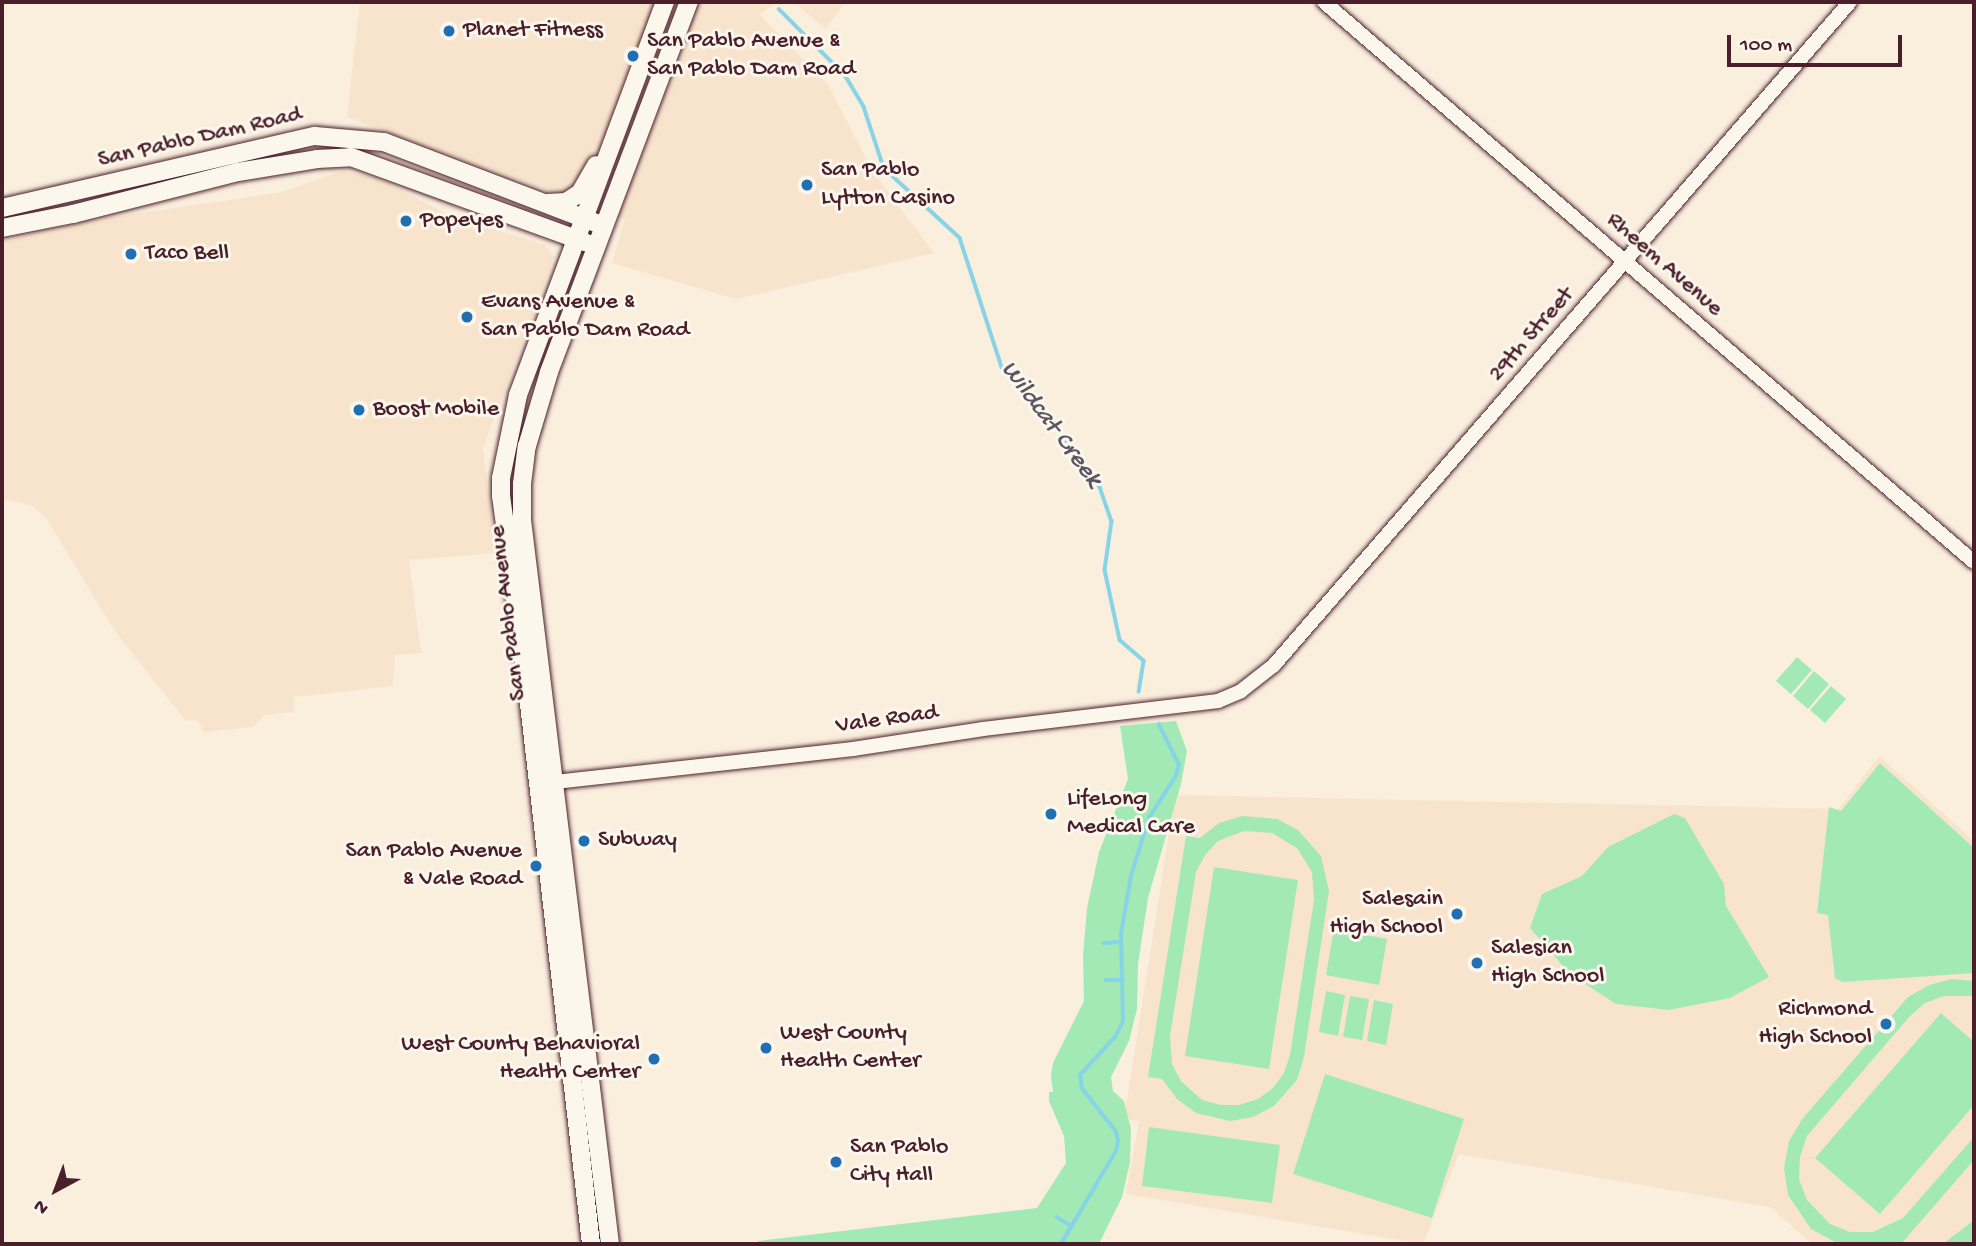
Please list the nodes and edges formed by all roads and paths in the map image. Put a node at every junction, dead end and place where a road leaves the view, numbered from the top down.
1 (665, 2) edge
2 (689, 2) edge
3 (1324, 2) edge
4 (1850, 2) edge
5 (607, 159) junction
6 (391, 169) junction
7 (451, 169) junction
8 (510, 191) junction
9 (464, 196) junction
10 (545, 203) junction
11 (2, 208) edge
12 (585, 219) junction
13 (544, 226) junction
14 (606, 227) junction
15 (2, 228) edge
16 (577, 239) junction
17 (598, 246) junction
18 (569, 260) junction
19 (1626, 262) junction
20 (505, 531) junction
21 (526, 548) junction
22 (1974, 562) edge
23 (1241, 691) joint
24 (545, 783) junction
25 (591, 1244) edge
26 (610, 1244) edge

1 - 5 main road, San Pablo Avenue
2 - 14 main road, San Pablo Avenue
3 - 19 street, Rheem Avenue
4 - 19 street, 29th Street
5 - 10 main road
5 - 12 main road, San Pablo Avenue
6 - 7 main road
6 - 9 main road, San Pablo Dam Road
6 - 15 main road, San Pablo Dam Road
7 - 8 main road, San Pablo Dam Road
7 - 11 main road, San Pablo Dam Road
8 - 9 main road
8 - 10 main road, San Pablo Dam Road
9 - 13 main road, San Pablo Dam Road
10 - 12 main road, San Pablo Dam Road
12 - 14 main road, San Pablo Dam Road
12 - 16 main road, San Pablo Avenue
13 - 16 main road, San Pablo Dam Road
13 - 18 main road
14 - 17 main road, San Pablo Avenue
16 - 17 main road, San Pablo Dam Road
16 - 18 main road, San Pablo Avenue
17 - 21 main road, San Pablo Avenue
18 - 20 main road, San Pablo Avenue
19 - 22 street, Rheem Avenue
19 - 23 street, 29th Street
20 - 21 main road
20 - 24 main road, San Pablo Avenue
21 - 24 main road, San Pablo Avenue
23 - 24 street, Vale Road
24 - 25 main road, San Pablo Avenue
24 - 26 main road, San Pablo Avenue

